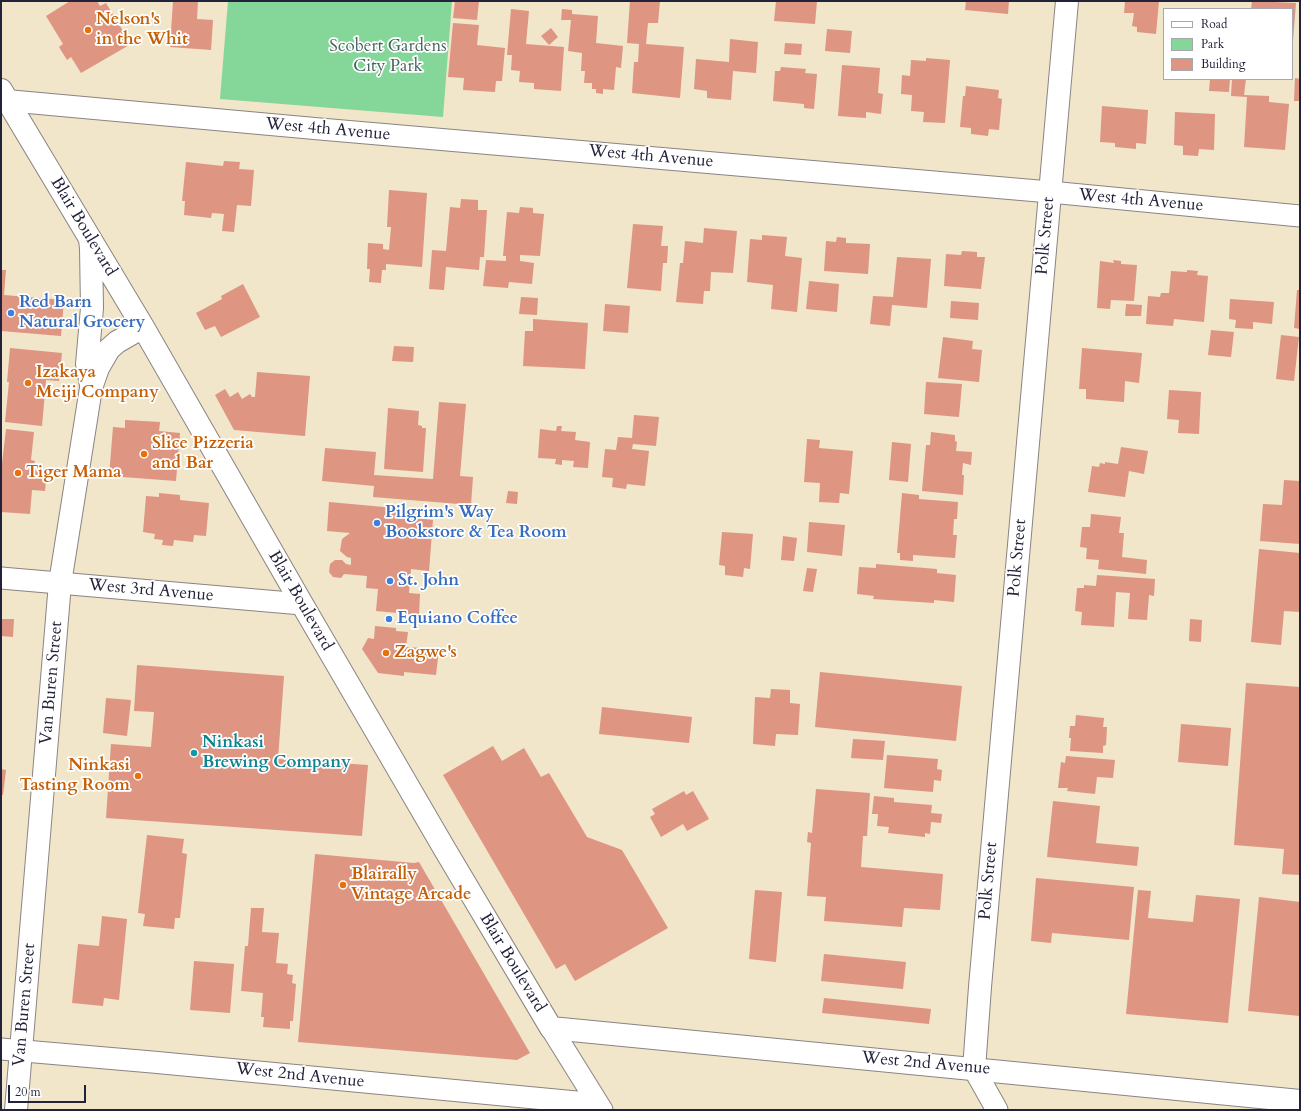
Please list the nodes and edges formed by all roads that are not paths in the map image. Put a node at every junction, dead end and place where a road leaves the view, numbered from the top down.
1 (1067, 1) edge
2 (3, 97) edge
3 (1050, 192) junction
4 (1300, 216) edge
5 (89, 237) junction
6 (143, 327) junction
7 (91, 388) junction
8 (1, 578) edge
9 (60, 583) junction
10 (302, 604) junction
11 (551, 1028) junction
12 (11, 1050) edge
13 (974, 1069) junction
14 (1300, 1101) edge
15 (600, 1107) edge
16 (16, 1110) edge
17 (997, 1110) edge

1 - 3 street, Polk Street
2 - 3 street, West 4th Avenue
2 - 5 street, Blair Boulevard
3 - 4 street, West 4th Avenue
3 - 13 street, Polk Street
5 - 6 street, Blair Boulevard
5 - 7 street
6 - 7 street, Van Buren Street
6 - 10 street, Blair Boulevard
7 - 9 street, Van Buren Street
8 - 9 street, West 3rd Avenue
9 - 10 street, West 3rd Avenue
9 - 12 street, Van Buren Street
10 - 11 street, Blair Boulevard
11 - 13 street, West 2nd Avenue
11 - 15 street, Blair Boulevard
12 - 15 street, West 2nd Avenue
12 - 16 street, Van Buren Street
13 - 14 street, West 2nd Avenue
13 - 17 street

